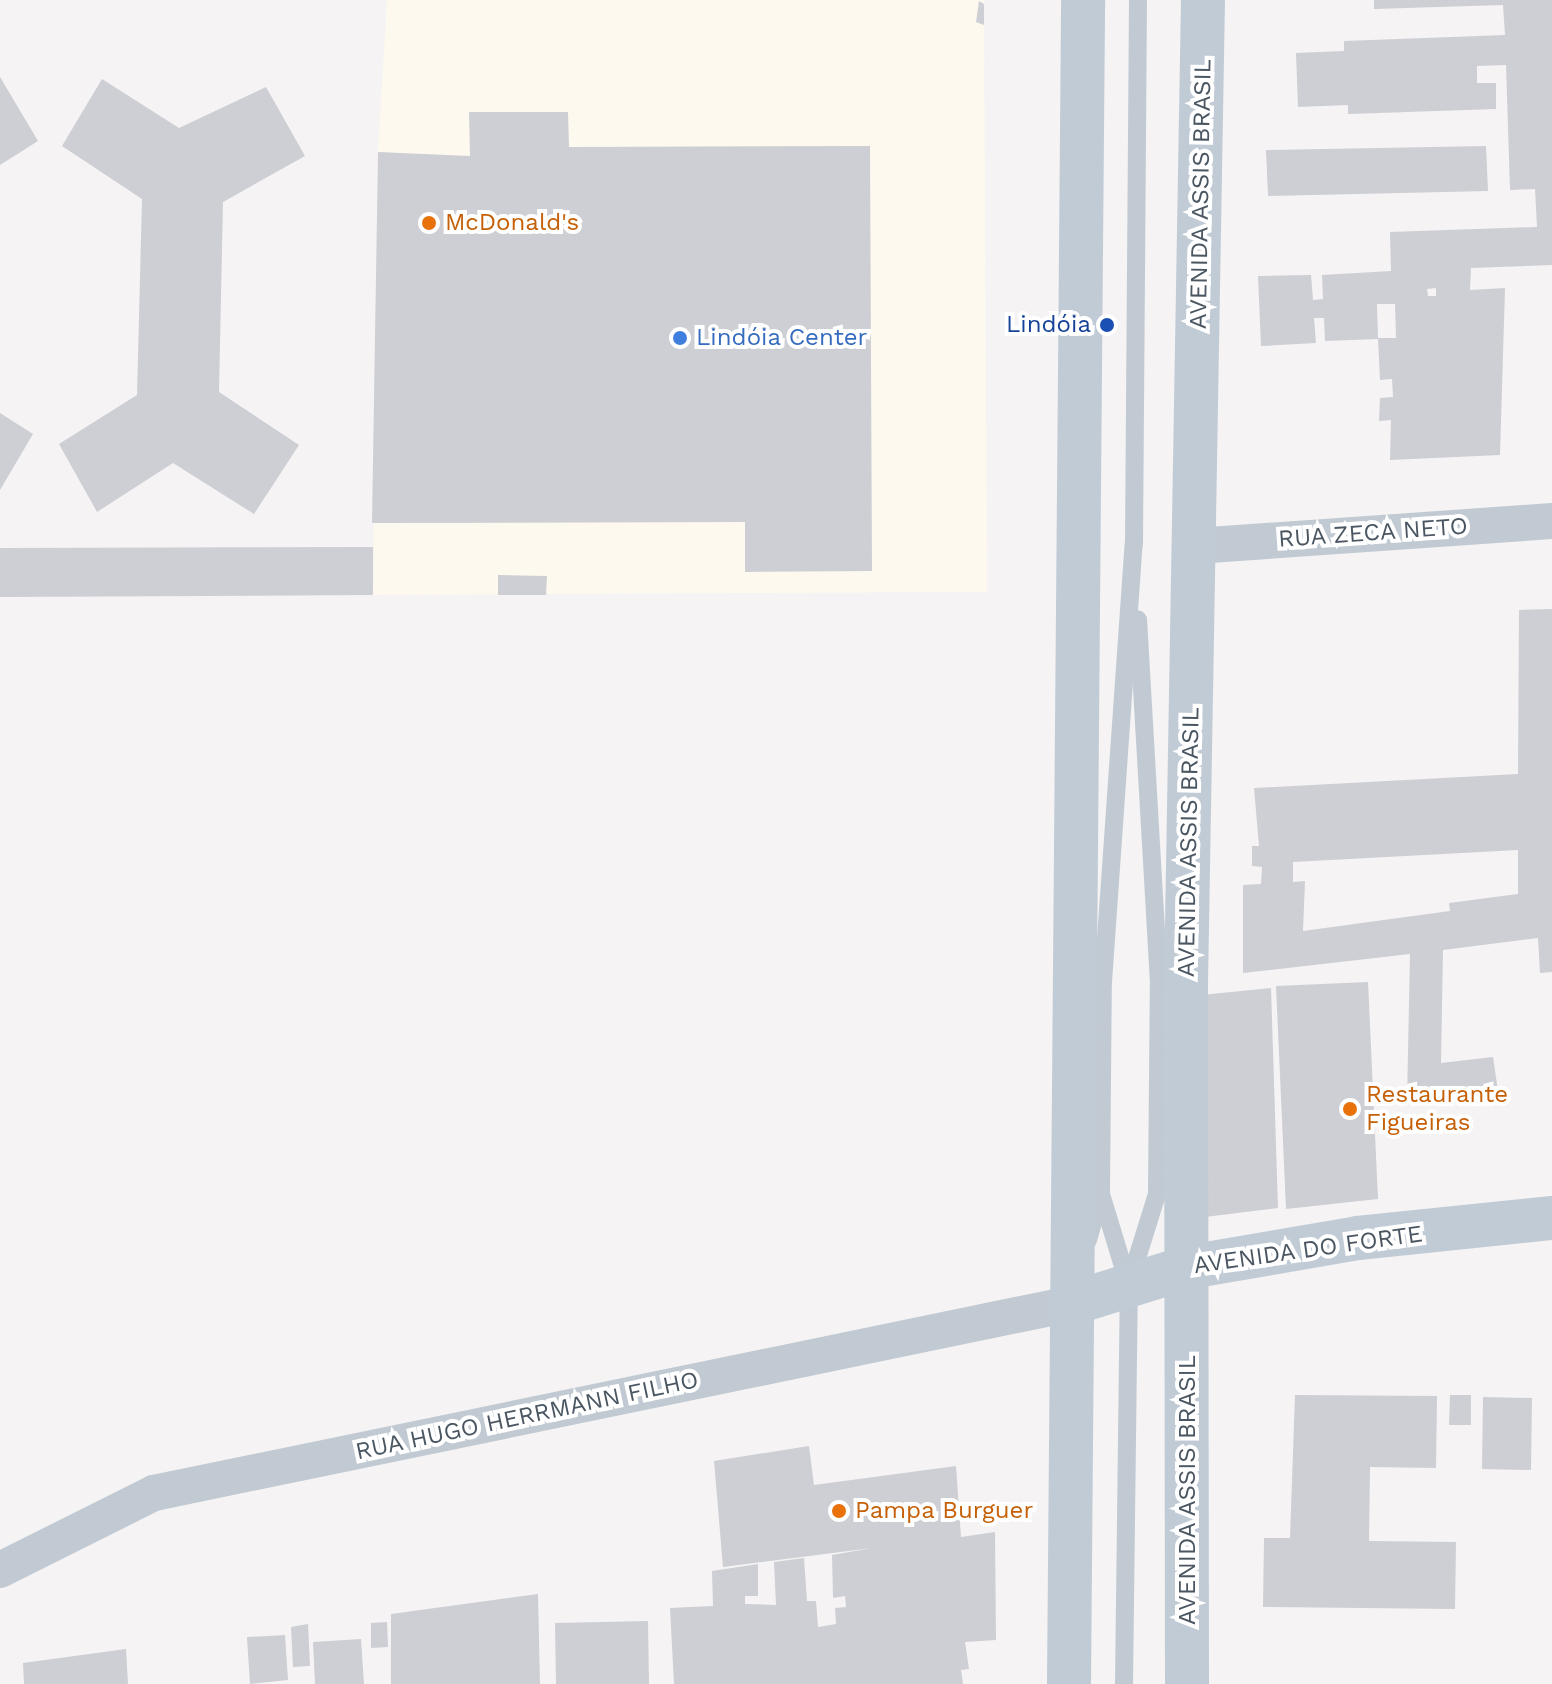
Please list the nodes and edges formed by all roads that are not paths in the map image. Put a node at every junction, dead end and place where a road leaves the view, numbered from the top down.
1 (1083, 0) edge
2 (1138, 0) edge
3 (1203, 0) edge
4 (1552, 521) edge
5 (1134, 544) junction
6 (1195, 546) junction
7 (1101, 1194) junction
8 (1157, 1194) junction
9 (1552, 1218) edge
10 (1189, 1267) junction
11 (1129, 1284) junction
12 (1070, 1304) junction
13 (0, 1570) edge
14 (1069, 1684) edge
15 (1124, 1684) edge
16 (1187, 1684) edge

1 - 12 main road
2 - 5 lane
3 - 6 main road, AVENIDA ASSIS BRASIL
4 - 6 street, RUA ZECA NETO
5 - 7 lane
5 - 8 lane
6 - 10 main road, AVENIDA ASSIS BRASIL
7 - 11 lane
7 - 12 lane
8 - 10 lane
8 - 11 lane
9 - 10 main road, AVENIDA DO FORTE
10 - 11 main road, AVENIDA DO FORTE
10 - 16 main road, AVENIDA ASSIS BRASIL
11 - 12 main road, AVENIDA DO FORTE
11 - 15 lane
12 - 13 street, RUA HUGO HERRMANN FILHO
12 - 14 main road

